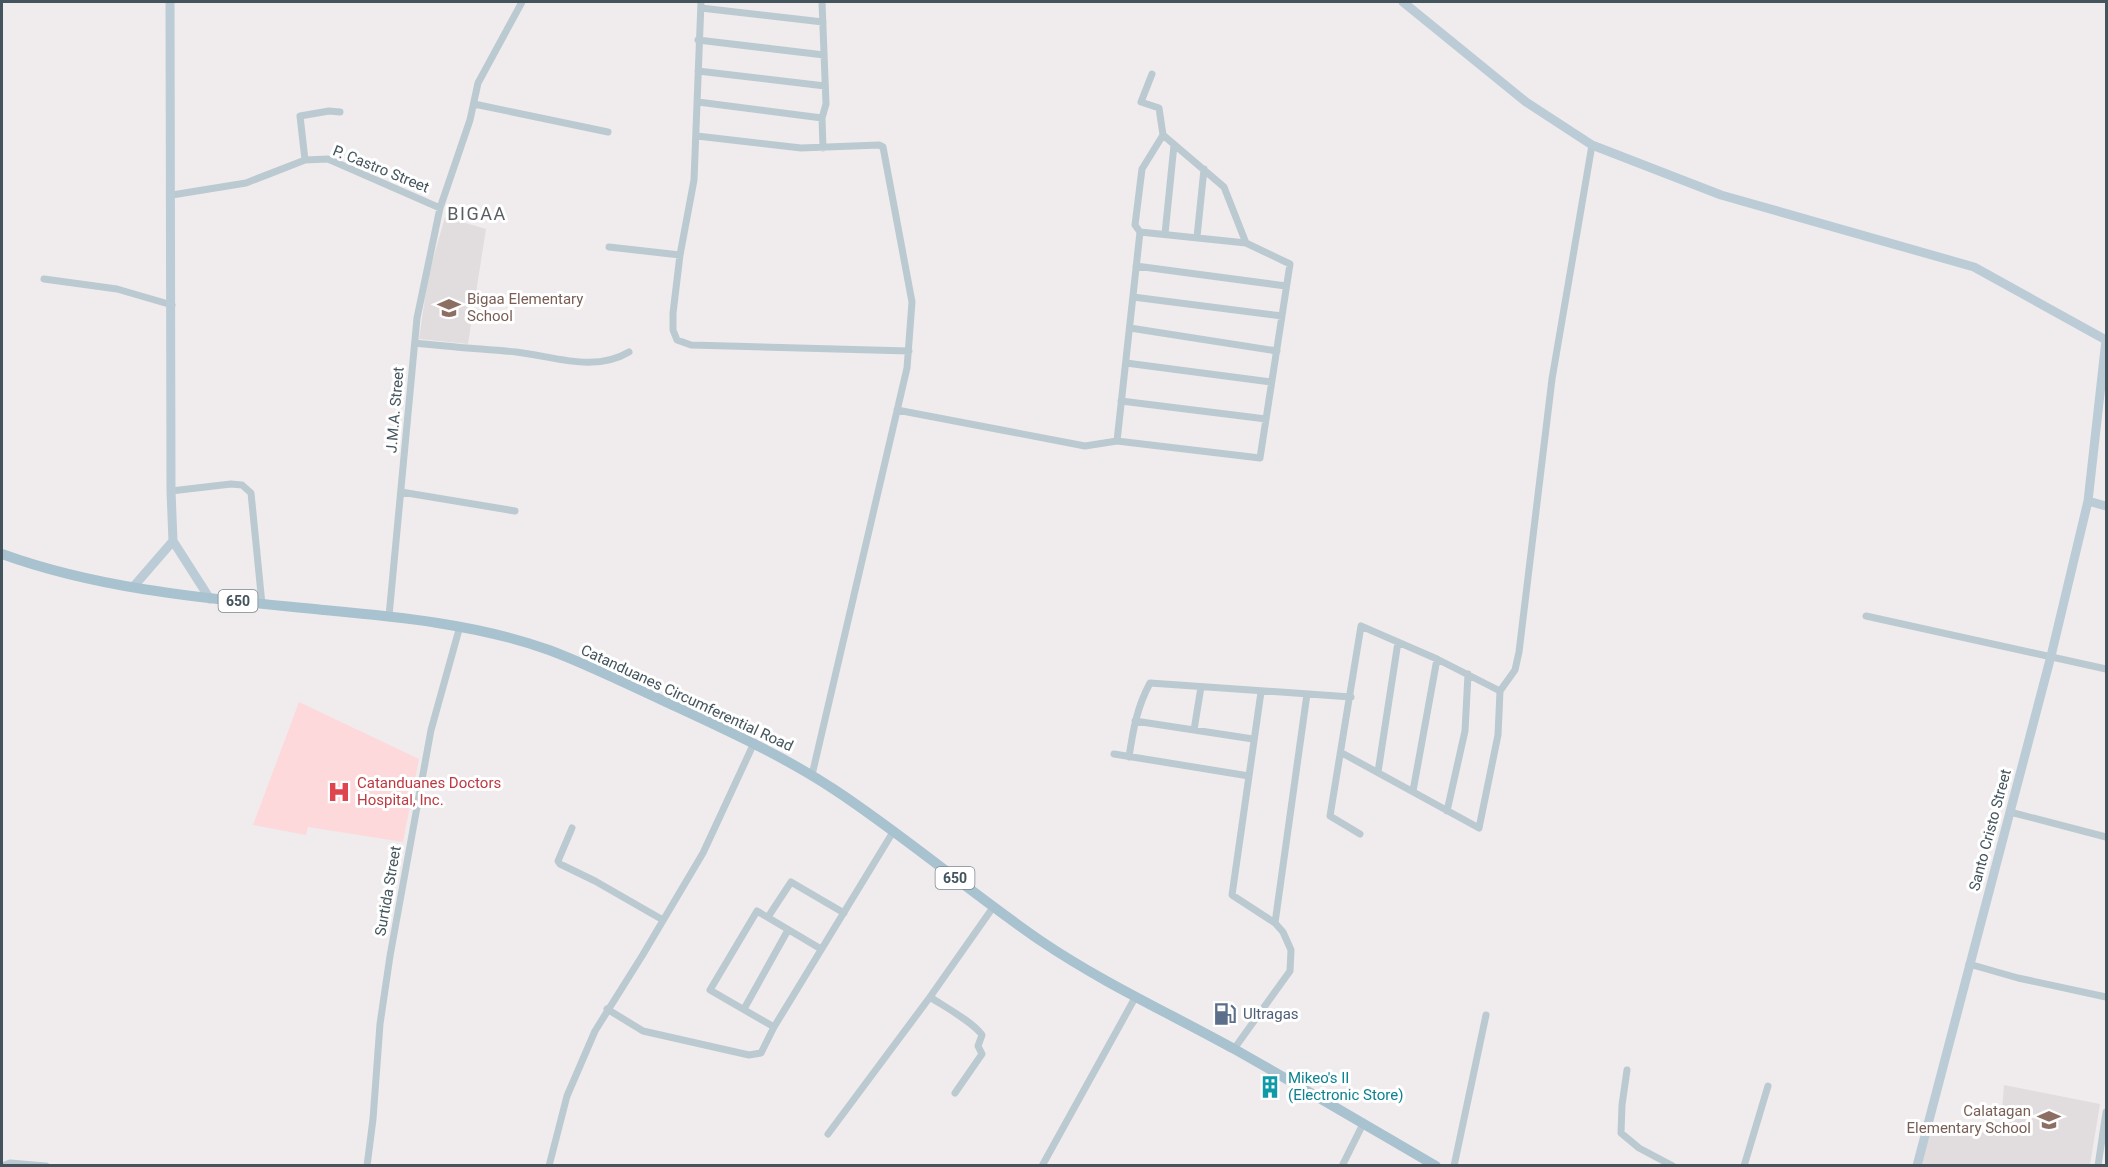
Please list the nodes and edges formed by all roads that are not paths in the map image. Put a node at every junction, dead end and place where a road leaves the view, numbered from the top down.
1 (170, 2) edge
2 (522, 2) edge
3 (822, 2) edge
4 (1402, 2) edge
5 (701, 5) edge
6 (823, 22) junction
7 (698, 40) junction
8 (824, 54) junction
9 (698, 71) junction
10 (1152, 74) dead end
11 (825, 86) junction
12 (698, 102) junction
13 (474, 104) junction
14 (340, 111) dead end
15 (822, 118) junction
16 (608, 132) dead end
17 (696, 135) junction
18 (1163, 135) junction
19 (1174, 145) junction
20 (1592, 145) junction
21 (823, 148) junction
22 (305, 160) junction
23 (1204, 169) junction
24 (172, 195) junction
25 (440, 208) junction
26 (1140, 232) junction
27 (1165, 234) junction
28 (1197, 237) junction
29 (1246, 243) junction
30 (609, 247) dead end
31 (680, 255) junction
32 (1136, 266) junction
33 (44, 279) dead end
34 (1286, 286) junction
35 (1133, 297) junction
36 (172, 305) junction
37 (1282, 316) junction
38 (1130, 328) junction
39 (2106, 339) edge
40 (415, 343) junction
41 (909, 351) junction
42 (1277, 351) junction
43 (629, 352) dead end
44 (1126, 363) junction
45 (1271, 382) junction
46 (1121, 401) junction
47 (897, 410) junction
48 (1266, 419) junction
49 (1117, 441) junction
50 (171, 491) junction
51 (401, 492) junction
52 (2088, 501) junction
53 (2106, 506) edge
54 (515, 511) dead end
55 (173, 541) junction
56 (2, 554) edge
57 (134, 586) junction
58 (210, 598) junction
59 (262, 604) junction
60 (389, 616) junction
61 (1866, 616) dead end
62 (460, 626) junction
63 (1398, 642) junction
64 (2051, 656) junction
65 (1437, 659) junction
66 (2106, 669) edge
67 (1468, 674) junction
68 (1201, 687) junction
69 (1500, 691) junction
70 (1261, 692) junction
71 (1307, 694) junction
72 (1351, 697) junction
73 (1135, 721) junction
74 (1194, 730) junction
75 (1253, 739) junction
76 (754, 743) junction
77 (1114, 753) dead end
78 (1342, 753) junction
79 (1129, 757) junction
80 (1377, 772) junction
81 (812, 776) junction
82 (1249, 776) junction
83 (1413, 791) junction
84 (1447, 811) junction
85 (2010, 812) junction
86 (572, 828) dead end
87 (893, 832) junction
88 (1360, 834) dead end
89 (2106, 837) edge
90 (994, 906) junction
91 (844, 913) junction
92 (768, 917) junction
93 (663, 920) junction
94 (1275, 923) junction
95 (788, 930) junction
96 (821, 949) junction
97 (1969, 964) junction
98 (1136, 996) junction
99 (930, 997) junction
100 (2106, 997) edge
101 (744, 1009) junction
102 (608, 1010) junction
103 (1486, 1014) dead end
104 (774, 1027) junction
105 (1234, 1049) junction
106 (1627, 1070) dead end
107 (1768, 1086) dead end
108 (955, 1093) dead end
109 (2106, 1112) edge
110 (1363, 1124) junction
111 (828, 1134) dead end
112 (2, 1166) edge
113 (46, 1166) edge
114 (367, 1166) edge
115 (549, 1166) edge
116 (1042, 1166) edge
117 (1342, 1166) edge
118 (1436, 1166) edge
119 (1454, 1166) edge
120 (1673, 1166) edge
121 (1744, 1166) edge
122 (1917, 1166) edge
123 (2098, 1166) edge

1 - 24 street
2 - 13 street, J.M.A. Street
3 - 6 street
4 - 20 street
5 - 6 street
5 - 7 street
6 - 8 street
7 - 8 street
7 - 9 street
8 - 11 street
9 - 11 street
9 - 12 street
10 - 18 street
11 - 15 street
12 - 15 street
12 - 17 street
13 - 16 street
13 - 25 street, J.M.A. Street
14 - 22 street
15 - 21 street
17 - 21 street
17 - 31 street
18 - 19 street
18 - 26 street
19 - 23 street
19 - 27 street
20 - 39 street
20 - 69 street
21 - 41 street
22 - 24 street, P. Castro Street
22 - 25 street, P. Castro Street
23 - 28 street
23 - 29 street
24 - 36 street
25 - 40 street, J.M.A. Street
26 - 27 street
26 - 32 street
27 - 28 street
28 - 29 street
29 - 34 street
30 - 31 street
31 - 41 street
32 - 34 street
32 - 35 street
33 - 36 street
34 - 37 street
35 - 37 street
35 - 38 street
36 - 50 street
37 - 42 street
38 - 42 street
38 - 44 street
39 - 52 street, Santo Cristo Street
40 - 43 street
40 - 51 street, J.M.A. Street
41 - 47 street
42 - 45 street
44 - 45 street
44 - 46 street
45 - 48 street
46 - 48 street
46 - 49 street
47 - 49 street
47 - 81 street
48 - 49 street
50 - 55 street
50 - 59 street
51 - 54 street
51 - 60 street, J.M.A. Street
52 - 53 street
52 - 64 street, Santo Cristo Street
55 - 57 street
55 - 58 street
56 - 57 main road, Catanduanes Circumferential Road / 650
57 - 58 main road, Catanduanes Circumferential Road / 650
58 - 59 main road, Catanduanes Circumferential Road / 650
59 - 60 main road, Catanduanes Circumferential Road / 650
60 - 62 main road, Catanduanes Circumferential Road / 650
61 - 64 street
62 - 76 main road, Catanduanes Circumferential Road / 650
62 - 114 street, Surtida Street
63 - 65 street
63 - 72 street
63 - 80 street
64 - 66 street
64 - 85 street, Santo Cristo Street
65 - 67 street
65 - 83 street
67 - 69 street
67 - 84 street
68 - 70 street
68 - 73 street
68 - 74 street
69 - 84 street
70 - 71 street
70 - 75 street
71 - 72 street
71 - 94 street
72 - 78 street
73 - 74 street
73 - 79 street
74 - 75 street
75 - 82 street
76 - 81 main road, Catanduanes Circumferential Road / 650
76 - 93 street
77 - 79 street
78 - 80 street
78 - 88 street
79 - 82 street
80 - 83 street
81 - 87 main road, Catanduanes Circumferential Road / 650
82 - 94 street
83 - 84 street
85 - 89 street
85 - 97 street, Santo Cristo Street
86 - 93 street
87 - 90 main road, Catanduanes Circumferential Road / 650
87 - 91 street
90 - 98 main road, Catanduanes Circumferential Road / 650
90 - 99 street
91 - 92 street
91 - 96 street
92 - 95 street
92 - 101 street
93 - 102 street
94 - 105 street
95 - 96 street
95 - 101 street
96 - 104 street
97 - 100 street
97 - 122 street, Santo Cristo Street
98 - 105 main road, Catanduanes Circumferential Road / 650
98 - 116 street
99 - 108 street
99 - 111 street
101 - 104 street
102 - 104 street
102 - 115 street
103 - 119 street
105 - 110 main road, Catanduanes Circumferential Road / 650
106 - 120 street
107 - 121 street
109 - 123 street
110 - 117 street
110 - 118 main road, Catanduanes Circumferential Road / 650
112 - 113 street

